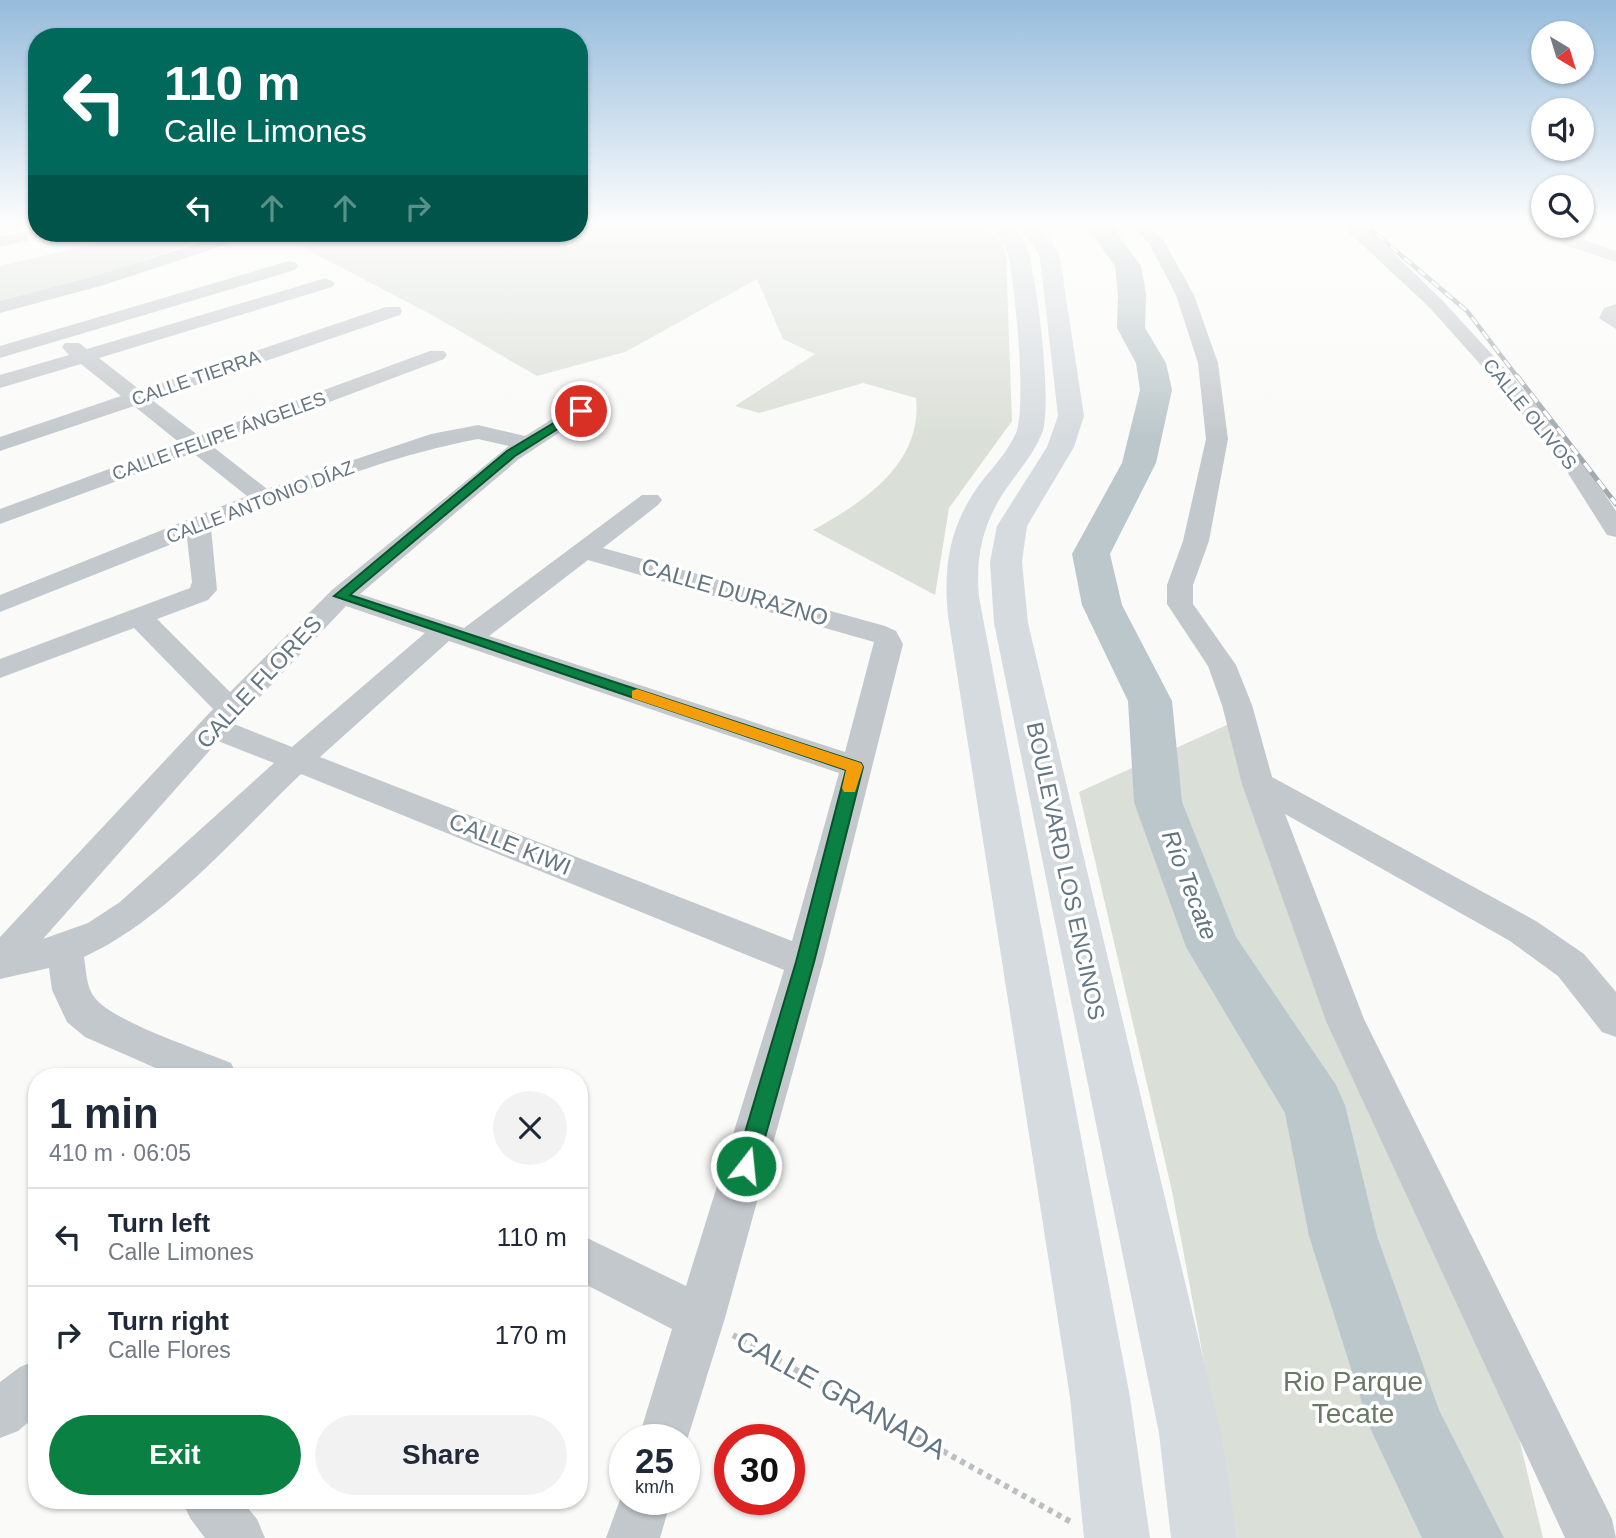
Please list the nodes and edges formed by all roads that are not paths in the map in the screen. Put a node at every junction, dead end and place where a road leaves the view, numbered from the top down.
1 (46, 295) edge
2 (192, 295) edge
3 (287, 295) edge
4 (1023, 295) edge
5 (1055, 295) edge
6 (1185, 295) edge
7 (1426, 295) edge
8 (0, 307) edge
9 (1616, 310) edge
10 (393, 311) dead end
11 (1616, 323) edge
12 (57, 335) junction
13 (0, 352) edge
14 (437, 355) dead end
15 (83, 357) junction
16 (0, 383) edge
17 (137, 398) junction
18 (581, 411) dead end
19 (526, 443) junction
20 (0, 444) edge
21 (194, 444) junction
22 (264, 498) junction
23 (650, 500) dead end
24 (0, 517) edge
25 (198, 524) junction
26 (1616, 530) edge
27 (582, 550) junction
28 (341, 596) junction
29 (0, 604) edge
30 (139, 617) junction
31 (456, 634) junction
32 (0, 669) edge
33 (1025, 685) junction
34 (976, 687) junction
35 (222, 719) junction
36 (298, 759) junction
37 (855, 767) junction
38 (1258, 784) junction
39 (64, 950) junction
40 (805, 962) junction
41 (0, 963) edge
42 (1616, 1020) edge
43 (198, 1068) edge
44 (588, 1262) edge
45 (701, 1318) junction
46 (28, 1391) edge
47 (0, 1412) edge
48 (668, 1424) edge
49 (215, 1509) edge
50 (640, 1515) edge
51 (238, 1538) edge
52 (633, 1538) edge
53 (1117, 1538) edge
54 (1204, 1538) edge
55 (1593, 1538) edge

1 - 8 street
2 - 12 street
3 - 15 street
4 - 34 main road
5 - 33 main road, BOULEVARD LOS ENCINOS
6 - 38 street
7 - 26 street, CALLE OLIVOS
9 - 11 street
10 - 17 street, CALLE TIERRA
12 - 13 street
12 - 15 street
14 - 21 street, CALLE FELIPE ÁNGELES
15 - 16 street
15 - 17 street
17 - 20 street, CALLE TIERRA
17 - 21 street
18 - 19 street, CALLE FLORES
19 - 22 street, CALLE ANTONIO DÍAZ
19 - 28 street, CALLE FLORES
21 - 22 street
21 - 24 street, CALLE FELIPE ÁNGELES
22 - 25 street, CALLE ANTONIO DÍAZ
23 - 27 street
25 - 29 street, CALLE ANTONIO DÍAZ
25 - 30 street
27 - 31 street
27 - 37 street, CALLE DURAZNO
28 - 31 street
28 - 35 street, CALLE FLORES
30 - 32 street
30 - 35 street, CALLE KIWI
31 - 36 street
31 - 37 street
33 - 34 main road
33 - 54 main road, BOULEVARD LOS ENCINOS
34 - 53 main road
35 - 36 street, CALLE KIWI
35 - 41 street, CALLE FLORES
36 - 39 street
36 - 40 street, CALLE KIWI
37 - 40 street
38 - 42 street
38 - 55 street
39 - 41 street
39 - 43 street
40 - 45 street
44 - 45 street
45 - 48 street
46 - 47 street
49 - 51 street
50 - 52 street

